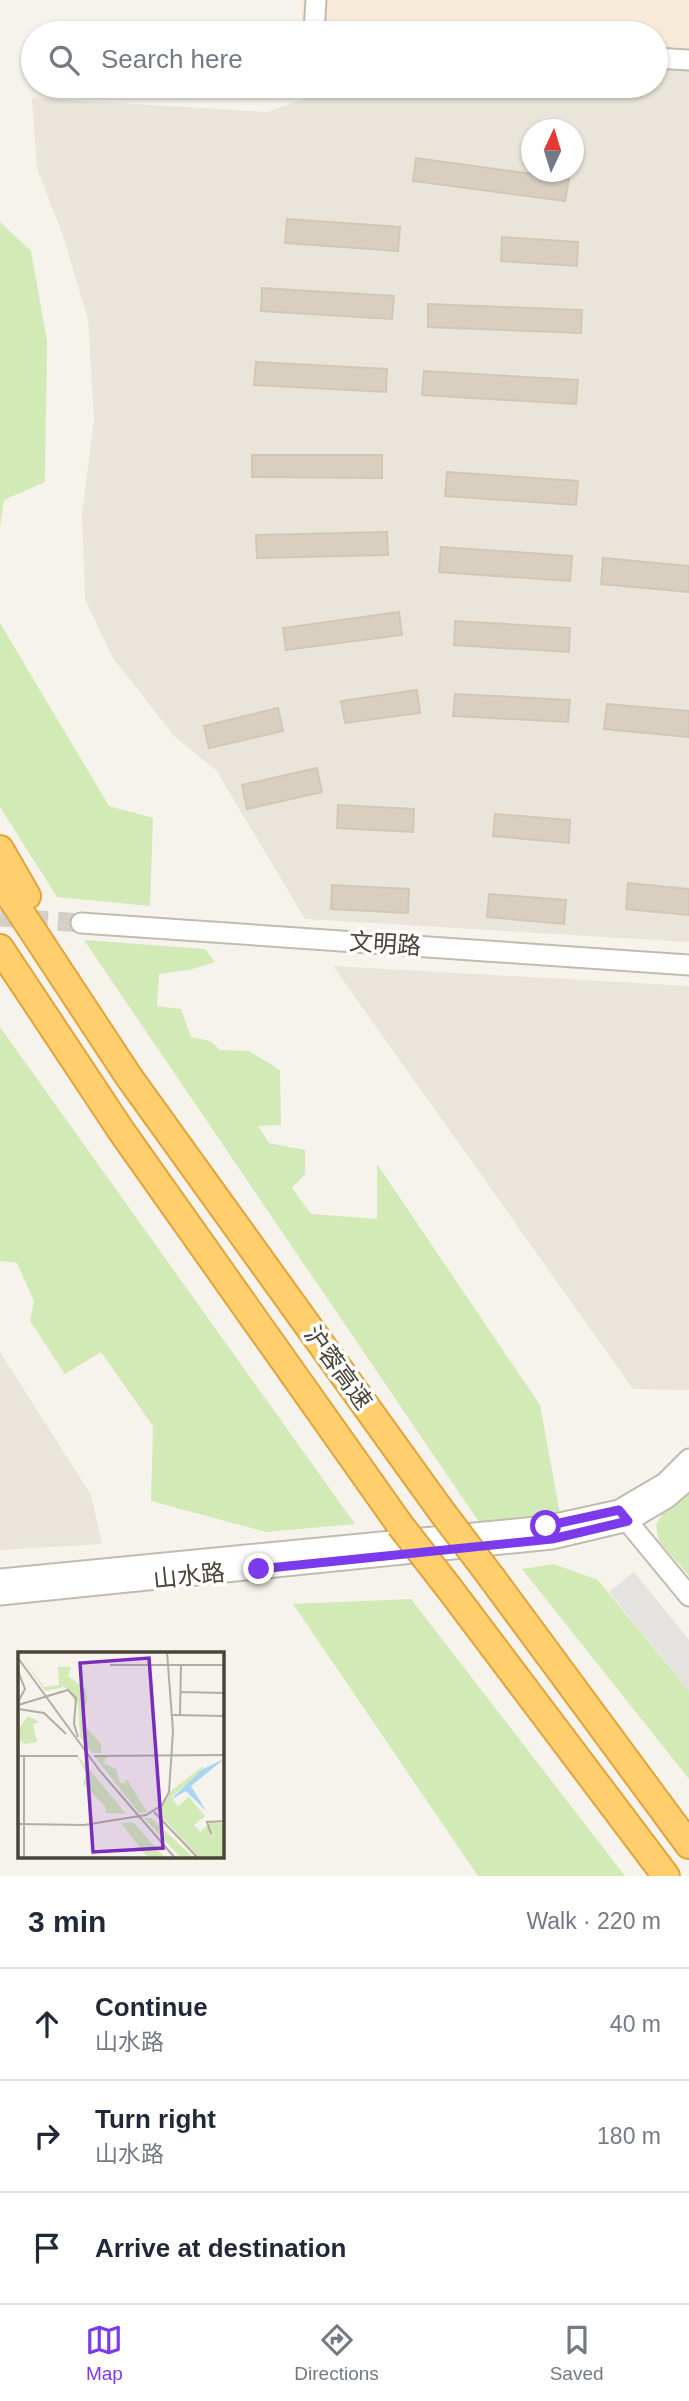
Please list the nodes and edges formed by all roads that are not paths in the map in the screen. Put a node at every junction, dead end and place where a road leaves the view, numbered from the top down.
1 (316, 0) edge
2 (315, 21) edge
3 (668, 59) edge
4 (689, 60) edge
5 (0, 849) edge
6 (0, 881) edge
7 (80, 923) tunnel mouth
8 (0, 948) edge
9 (689, 965) edge
10 (129, 1077) junction
11 (689, 1459) edge
12 (689, 1479) edge
13 (623, 1516) junction
14 (0, 1579) edge
15 (0, 1595) edge
16 (689, 1596) edge
17 (689, 1845) edge
18 (666, 1876) edge

1 - 2 street
3 - 4 street
5 - 10 highway
6 - 10 highway, 沪蓉高速
7 - 9 street, 文明路
8 - 18 highway, 沪蓉高速, bridge
10 - 17 highway, 沪蓉高速, bridge
11 - 13 street
12 - 13 street
13 - 14 street, 山水路
13 - 15 street, 山水路
13 - 16 street

